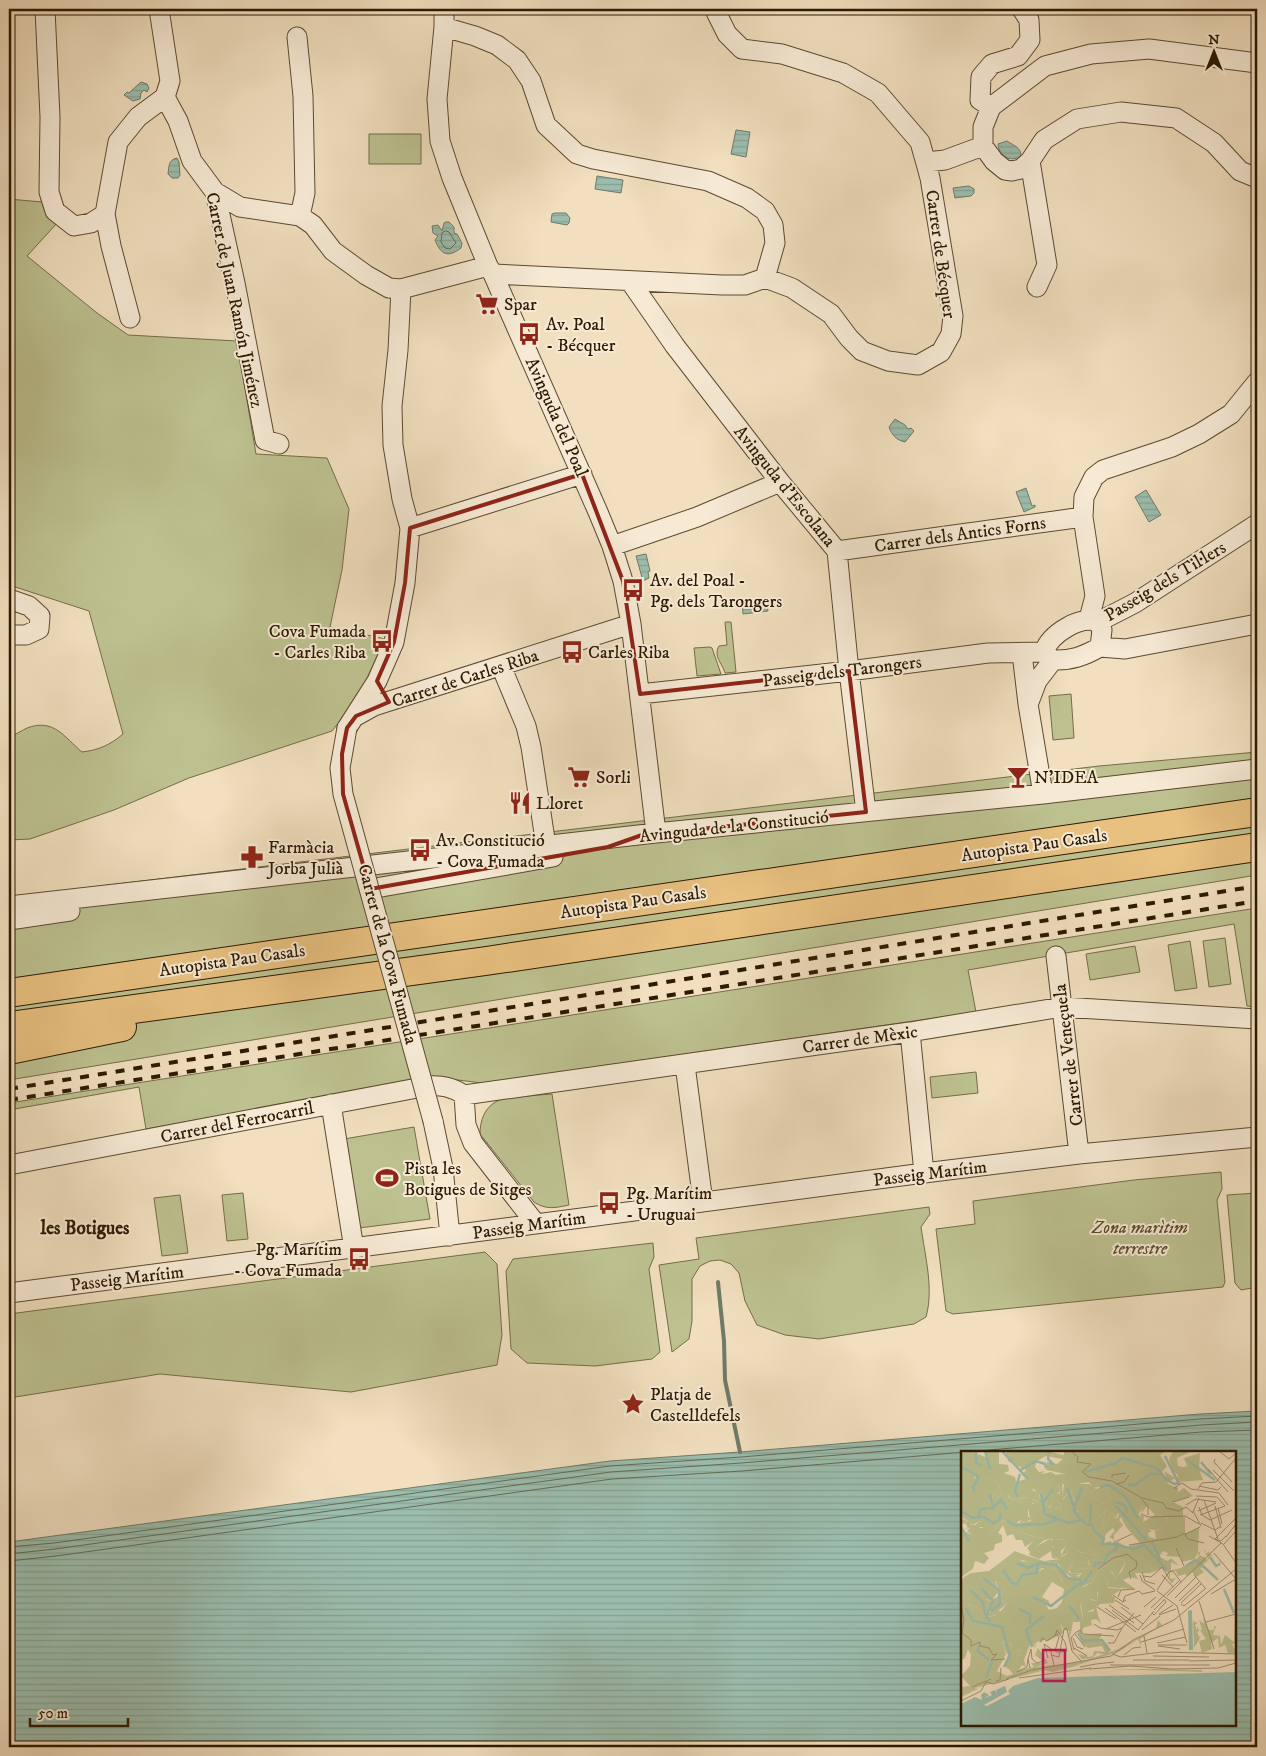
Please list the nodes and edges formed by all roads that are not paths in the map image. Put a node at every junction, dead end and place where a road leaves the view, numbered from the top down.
1 (45, 9) edge
2 (159, 9) edge
3 (716, 9) edge
4 (1022, 9) edge
5 (444, 18) edge
6 (297, 37) dead end
7 (1257, 63) edge
8 (165, 97) junction
9 (991, 107) junction
10 (983, 146) junction
11 (1030, 161) junction
12 (927, 162) junction
13 (1257, 178) edge
14 (215, 192) junction
15 (105, 214) junction
16 (300, 216) junction
17 (491, 270) junction
18 (765, 278) junction
19 (630, 281) junction
20 (1037, 287) dead end
21 (401, 288) junction
22 (130, 318) dead end
23 (1257, 382) edge
24 (279, 444) dead end
25 (582, 474) junction
26 (780, 482) junction
27 (1083, 516) junction
28 (1257, 524) edge
29 (410, 528) junction
30 (612, 546) junction
31 (837, 551) junction
32 (9, 599) edge
33 (1093, 621) junction
34 (631, 624) junction
35 (1257, 624) edge
36 (9, 635) edge
37 (1100, 646) junction
38 (1022, 653) junction
39 (1048, 656) junction
40 (501, 666) junction
41 (849, 671) junction
42 (378, 681) junction
43 (640, 694) junction
44 (397, 699) junction
45 (1028, 704) junction
46 (352, 722) junction
47 (1257, 769) edge
48 (1043, 794) junction
49 (866, 812) junction
50 (1257, 812) edge
51 (649, 834) junction
52 (546, 846) junction
53 (1257, 847) edge
54 (210, 883) junction
55 (370, 889) junction
56 (9, 906) edge
57 (9, 920) edge
58 (1056, 956) dead end
59 (340, 981) junction
60 (9, 993) edge
61 (1062, 1007) junction
62 (1257, 1019) edge
63 (9, 1026) edge
64 (910, 1032) junction
65 (9, 1050) edge
66 (685, 1065) junction
67 (464, 1095) junction
68 (331, 1104) junction
69 (1257, 1137) edge
70 (1080, 1154) junction
71 (9, 1165) edge
72 (924, 1173) junction
73 (703, 1202) junction
74 (536, 1224) junction
75 (450, 1236) junction
76 (354, 1249) junction
77 (9, 1293) edge

1 - 15 street
2 - 8 street
3 - 12 street, Carrer de Bécquer
4 - 9 street
5 - 17 street, Avinguda del Poal
5 - 18 street
6 - 16 street
7 - 9 street
8 - 14 street, Carrer de Juan Ramón Jiménez
8 - 15 street
9 - 10 street
10 - 11 street
10 - 12 street
11 - 13 street
11 - 20 street
12 - 18 street, Carrer de Bécquer
14 - 16 street
14 - 24 street, Carrer de Juan Ramón Jiménez
15 - 22 street
16 - 21 street
17 - 19 street
17 - 21 street
17 - 25 street, Avinguda del Poal
18 - 19 street
19 - 26 street, Avinguda d'Escolana
21 - 29 street, Carrer de la Cova Fumada
23 - 27 street
25 - 29 street
25 - 30 street, Avinguda del Poal
26 - 30 street
26 - 31 street, Avinguda d'Escolana
27 - 31 street, Carrer dels Antics Forns
27 - 33 street
28 - 33 street, Passeig dels Til·lers
29 - 42 street, Carrer de la Cova Fumada
30 - 34 street, Avinguda del Poal
31 - 41 street, Avinguda d'Escolana
32 - 36 street
33 - 37 street
33 - 39 street
34 - 40 street, Carrer de Carles Riba
34 - 43 street, Avinguda del Poal
35 - 37 street
37 - 39 street, Passeig dels Tarongers
38 - 39 street, Passeig dels Tarongers
38 - 41 street, Passeig dels Tarongers
38 - 45 street
39 - 45 street
40 - 44 street, Carrer de Carles Riba
40 - 52 street
41 - 43 street, Passeig dels Tarongers
41 - 49 street, Avinguda d'Escolana
42 - 44 street
42 - 46 street, Carrer de la Cova Fumada
43 - 51 street, Avinguda del Poal
44 - 46 street, Carrer de Carles Riba
45 - 48 street
46 - 55 street, Carrer de la Cova Fumada, bridge
47 - 48 street, Avinguda de la Constitució
48 - 49 street, Avinguda de la Constitució
49 - 51 street, Avinguda de la Constitució
50 - 60 highway, Autopista Pau Casals
51 - 52 street, Avinguda de la Constitució
51 - 55 street
52 - 54 street, Avinguda de la Constitució
53 - 59 highway, Autopista Pau Casals
54 - 56 street
54 - 57 street
55 - 75 street, Carrer de la Cova Fumada, bridge
58 - 61 street, Carrer de Veneçuela
59 - 63 highway, Autopista Pau Casals
59 - 65 highway
61 - 62 street, Carrer de Mèxic
61 - 64 street, Carrer de Mèxic
61 - 70 street, Carrer de Veneçuela
64 - 66 street, Carrer de Mèxic
64 - 72 street
66 - 67 street, Carrer de Mèxic
66 - 73 street
67 - 68 street, Carrer del Ferrocarril
67 - 74 street
68 - 71 street, Carrer del Ferrocarril
68 - 76 street
69 - 70 street, Passeig Marítim
70 - 72 street, Passeig Marítim
72 - 73 street, Passeig Marítim
73 - 74 street, Passeig Marítim
74 - 75 street, Passeig Marítim
75 - 76 street, Passeig Marítim
76 - 77 street, Passeig Marítim

